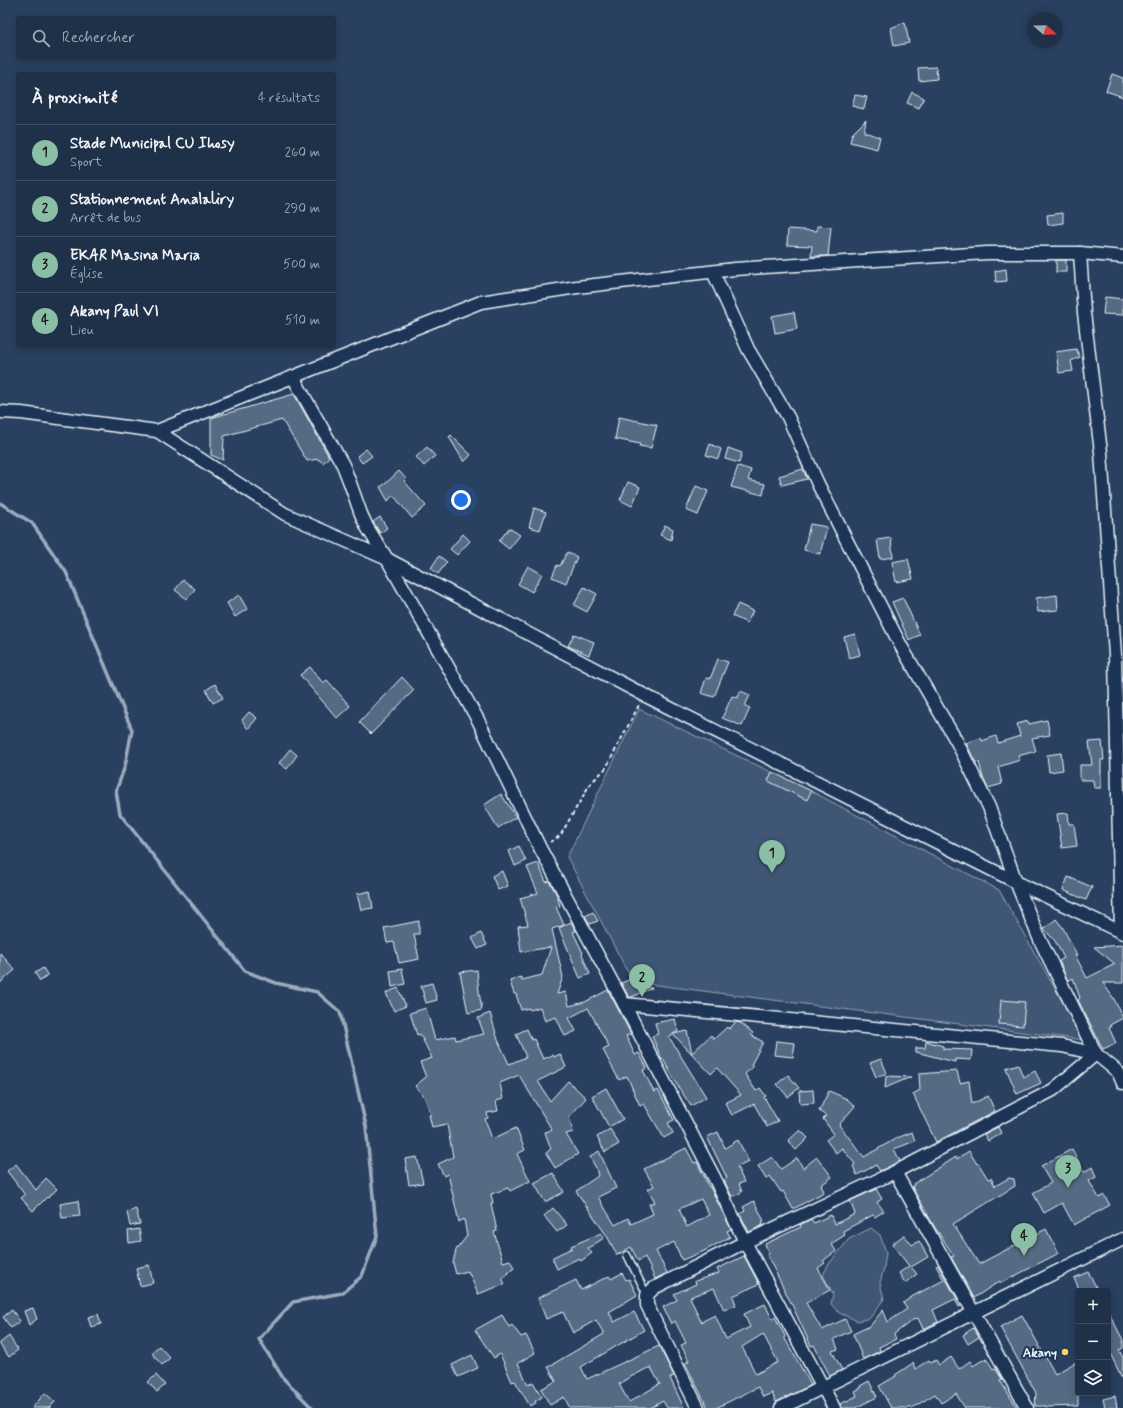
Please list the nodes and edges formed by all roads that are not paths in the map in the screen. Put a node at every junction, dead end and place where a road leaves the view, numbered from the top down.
1 (1080, 253) junction
2 (1123, 257) edge
3 (713, 272) junction
4 (292, 377) junction
5 (0, 412) edge
6 (157, 431) junction
7 (387, 559) junction
8 (1016, 882) junction
9 (1122, 932) edge
10 (624, 1004) junction
11 (1096, 1054) junction
12 (1123, 1083) edge
13 (895, 1172) junction
14 (1123, 1239) edge
15 (745, 1242) junction
16 (627, 1256) dead end
17 (647, 1295) junction
18 (974, 1312) junction
19 (823, 1388) junction
20 (698, 1408) edge
21 (781, 1408) edge
22 (834, 1408) edge
23 (1027, 1408) edge

1 - 2 street
1 - 3 street
1 - 9 street
3 - 4 street
3 - 8 street
4 - 6 street
4 - 7 street
5 - 6 street
6 - 7 street
7 - 8 street
7 - 10 street
8 - 9 street
8 - 11 street
10 - 11 street
10 - 15 street
11 - 12 street
11 - 13 street
13 - 15 street
13 - 18 street
14 - 18 street
15 - 17 street
15 - 19 street
16 - 17 lane
17 - 20 street
18 - 19 street
18 - 23 street
19 - 21 street
19 - 22 street

